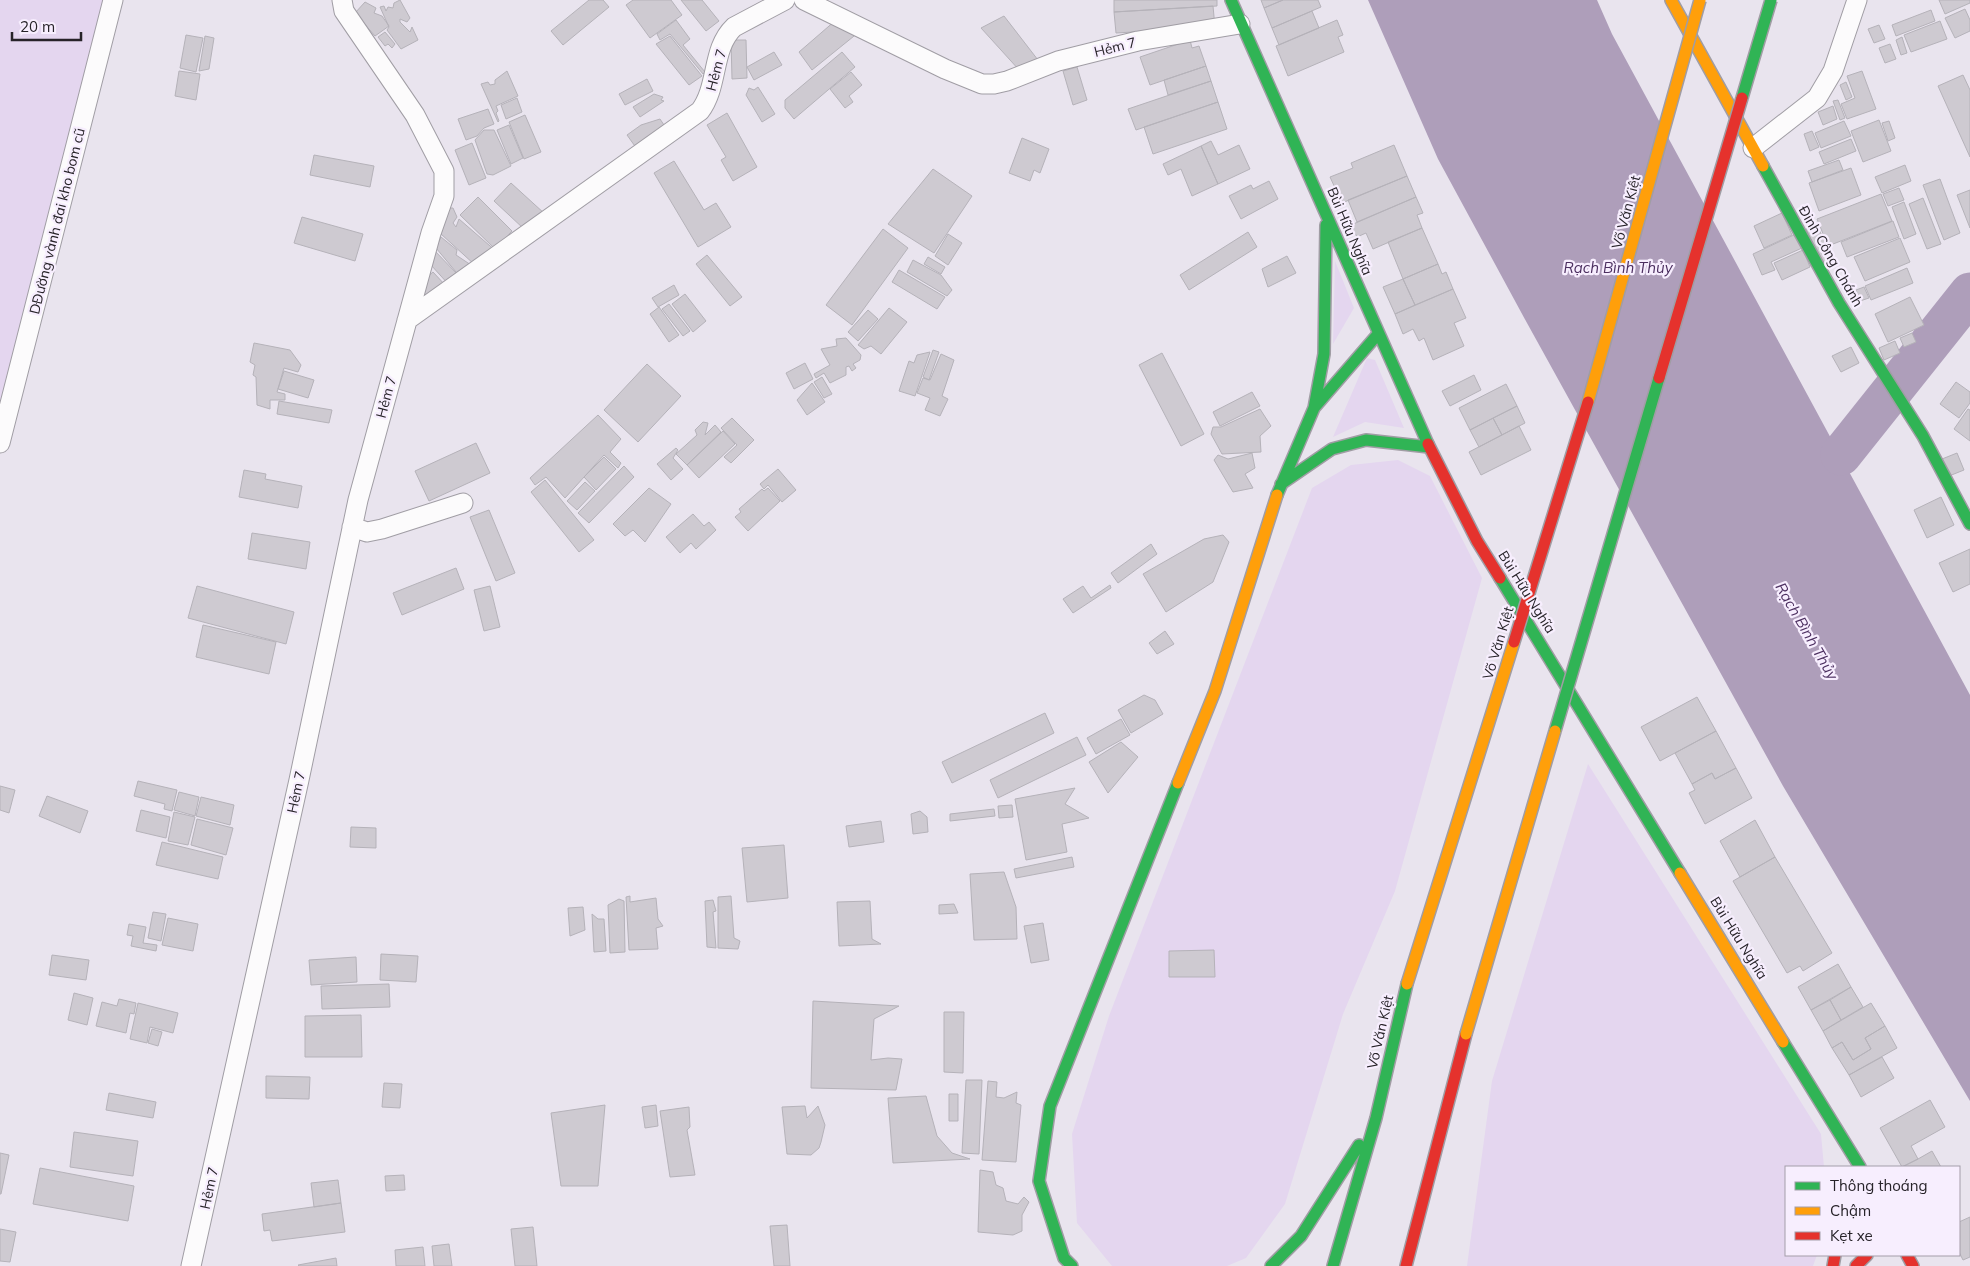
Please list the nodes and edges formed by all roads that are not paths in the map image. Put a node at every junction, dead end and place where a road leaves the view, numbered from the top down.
1 (113, 0) edge
2 (342, 0) edge
3 (785, 0) edge
4 (804, 0) edge
5 (1231, 0) edge
6 (1671, 0) edge
7 (1700, 0) edge
8 (1771, 0) edge
9 (1857, 0) edge
10 (1240, 24) junction
11 (1753, 148) junction
12 (1325, 211) junction
13 (407, 320) junction
14 (1378, 334) junction
15 (1314, 408) junction
16 (0, 444) edge
17 (1429, 448) junction
18 (1281, 484) junction
19 (463, 504) dead end
20 (1970, 524) edge
21 (352, 527) junction
22 (1376, 1118) junction
23 (1849, 1146) junction
24 (1846, 1166) edge
25 (1859, 1166) edge
26 (1866, 1256) edge
27 (191, 1266) edge
28 (1072, 1266) edge
29 (1271, 1266) edge
30 (1332, 1266) edge
31 (1406, 1266) edge
32 (1856, 1266) edge

1 - 16 street, DĐường vành đai kho bom cũ
2 - 13 street, Hẻm 7
3 - 13 street, Hẻm 7
4 - 10 street, Hẻm 7
5 - 10 main road, Bùi Hữu Nghĩa
6 - 11 main road, Đinh Công Chánh
7 - 22 main road, Võ Văn Kiệt, bridge
8 - 31 main road, bridge
9 - 11 street
10 - 12 main road, Bùi Hữu Nghĩa
11 - 20 main road, Đinh Công Chánh
12 - 14 main road, Bùi Hữu Nghĩa
12 - 15 main road
13 - 21 street, Hẻm 7
14 - 15 main road
14 - 17 main road, Bùi Hữu Nghĩa
15 - 18 main road
17 - 18 main road
17 - 23 main road, Bùi Hữu Nghĩa
18 - 28 main road
19 - 21 street
21 - 27 street, Hẻm 7
22 - 29 main road
22 - 30 main road, Võ Văn Kiệt
23 - 24 main road
23 - 25 main road, Bùi Hữu Nghĩa
26 - 32 main road

